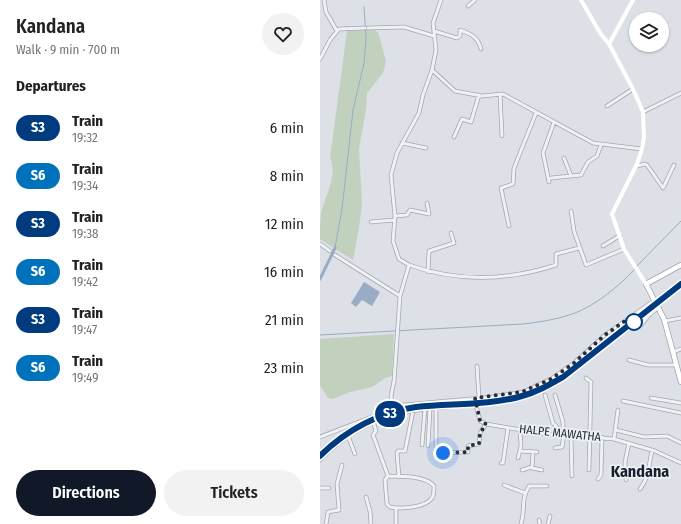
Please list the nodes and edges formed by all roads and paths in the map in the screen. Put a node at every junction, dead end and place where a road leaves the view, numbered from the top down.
1 (324, 0) edge
2 (440, 0) edge
3 (475, 0) edge
4 (581, 0) edge
5 (633, 0) edge
6 (468, 6) dead end
7 (337, 31) junction
8 (434, 31) junction
9 (434, 36) junction
10 (609, 44) junction
11 (481, 48) dead end
12 (320, 59) edge
13 (432, 70) junction
14 (633, 89) junction
15 (681, 93) edge
16 (500, 94) junction
17 (479, 95) junction
18 (607, 106) dead end
19 (643, 112) junction
20 (536, 113) junction
21 (554, 122) junction
22 (502, 136) dead end
23 (454, 137) dead end
24 (402, 143) junction
25 (601, 145) junction
26 (426, 148) dead end
27 (642, 149) junction
28 (564, 158) dead end
29 (674, 165) dead end
30 (637, 166) junction
31 (571, 176) junction
32 (551, 178) dead end
33 (549, 182) dead end
34 (427, 203) dead end
35 (571, 211) dead end
36 (395, 218) junction
37 (371, 222) dead end
38 (509, 226) dead end
39 (451, 233) dead end
40 (619, 236) junction
41 (320, 244) edge
42 (603, 246) dead end
43 (579, 248) junction
44 (624, 250) junction
45 (330, 251) dead end
46 (334, 255) dead end
47 (409, 265) junction
48 (681, 265) edge
49 (428, 272) junction
50 (646, 284) junction
51 (681, 287) edge
52 (400, 296) junction
53 (655, 300) junction
54 (659, 306) junction
55 (681, 318) edge
56 (665, 321) junction
57 (641, 324) dead end
58 (681, 349) edge
59 (673, 352) junction
60 (630, 360) dead end
61 (676, 364) junction
62 (477, 366) dead end
63 (680, 374) edge
64 (586, 378) dead end
65 (681, 382) edge
66 (546, 395) dead end
67 (555, 395) dead end
68 (477, 398) junction
69 (651, 398) dead end
70 (623, 401) dead end
71 (681, 402) edge
72 (476, 405) junction
73 (393, 408) junction
74 (430, 408) junction
75 (436, 408) junction
76 (425, 409) junction
77 (618, 410) dead end
78 (413, 411) junction
79 (681, 413) edge
80 (373, 421) junction
81 (486, 424) junction
82 (508, 428) junction
83 (520, 430) junction
84 (616, 430) junction
85 (562, 435) junction
86 (348, 436) junction
87 (571, 436) junction
88 (588, 436) junction
89 (320, 437) edge
90 (602, 437) junction
91 (614, 439) junction
92 (629, 442) junction
93 (681, 443) edge
94 (422, 445) dead end
95 (428, 446) dead end
96 (555, 448) dead end
97 (436, 450) dead end
98 (652, 450) junction
99 (520, 451) junction
100 (533, 452) junction
101 (537, 452) dead end
102 (443, 453) dead end
103 (355, 454) dead end
104 (518, 458) dead end
105 (320, 460) edge
106 (501, 463) dead end
107 (681, 463) edge
108 (342, 466) dead end
109 (532, 467) junction
110 (522, 470) dead end
111 (542, 470) dead end
112 (589, 470) dead end
113 (388, 476) junction
114 (572, 476) dead end
115 (399, 477) junction
116 (598, 479) dead end
117 (626, 480) dead end
118 (504, 485) dead end
119 (547, 486) dead end
120 (320, 488) edge
121 (329, 488) dead end
122 (640, 489) dead end
123 (525, 493) junction
124 (366, 496) dead end
125 (396, 508) junction
126 (550, 516) dead end
127 (539, 520) dead end
128 (326, 524) edge
129 (371, 524) edge
130 (396, 524) edge
131 (521, 524) edge
132 (540, 524) edge
133 (548, 524) edge

1 - 7 street
2 - 8 street
3 - 6 street
4 - 10 street
5 - 10 street
7 - 9 street
7 - 12 street
8 - 9 street
8 - 11 street
9 - 13 street
10 - 14 street
13 - 17 street
13 - 24 street
14 - 18 street
14 - 19 street
15 - 19 street
16 - 17 street
16 - 20 street
16 - 22 street
17 - 23 street
19 - 27 street
20 - 21 street
20 - 38 street
21 - 25 street
21 - 33 street
24 - 26 street
24 - 36 street
25 - 27 street
25 - 31 street
27 - 30 street
28 - 31 street
29 - 30 street
30 - 40 street
31 - 32 street
34 - 36 street
35 - 43 street
36 - 37 street
36 - 47 street
39 - 49 street
40 - 42 street
40 - 44 street
41 - 45 street
43 - 44 street
43 - 49 street
44 - 50 street
46 - 52 street
47 - 49 street
47 - 52 street
48 - 50 main road
50 - 53 main road
51 - 54 street
52 - 73 street
53 - 54 main road
53 - 68 street
54 - 56 main road
54 - 57 street
55 - 56 street
56 - 59 main road
58 - 59 street
59 - 61 main road
60 - 61 street
61 - 63 main road
62 - 68 street
63 - 65 main road
64 - 88 street
66 - 85 street
67 - 85 street
68 - 72 street
68 - 73 street
69 - 71 street
70 - 79 street
72 - 75 street
72 - 81 street
73 - 89 street
74 - 75 street
74 - 76 street
74 - 95 street
75 - 97 street
76 - 78 street
76 - 94 street
77 - 84 street
78 - 80 street
78 - 115 street
80 - 86 street
80 - 113 street
81 - 82 street, HALPE MAWATHA
81 - 102 street
82 - 83 street, HALPE MAWATHA
82 - 106 street
83 - 85 street, HALPE MAWATHA
83 - 99 street
84 - 91 street
84 - 93 street
85 - 87 street, HALPE MAWATHA
85 - 96 street
86 - 103 street
86 - 105 street
87 - 88 street, HALPE MAWATHA
87 - 114 street
88 - 90 street, HALPE MAWATHA
88 - 112 street
90 - 91 street, HALPE MAWATHA
90 - 116 street
91 - 92 street, HALPE MAWATHA
92 - 98 street, HALPE MAWATHA
92 - 117 street
98 - 107 street, HALPE MAWATHA
98 - 122 street
99 - 100 street
99 - 104 street
100 - 101 street
100 - 109 street
108 - 128 street
109 - 110 street
109 - 111 street
113 - 115 street
113 - 125 street
115 - 125 street
118 - 123 street
119 - 123 street
120 - 121 street
123 - 131 street
124 - 129 street
125 - 130 street
126 - 133 street
127 - 132 street

